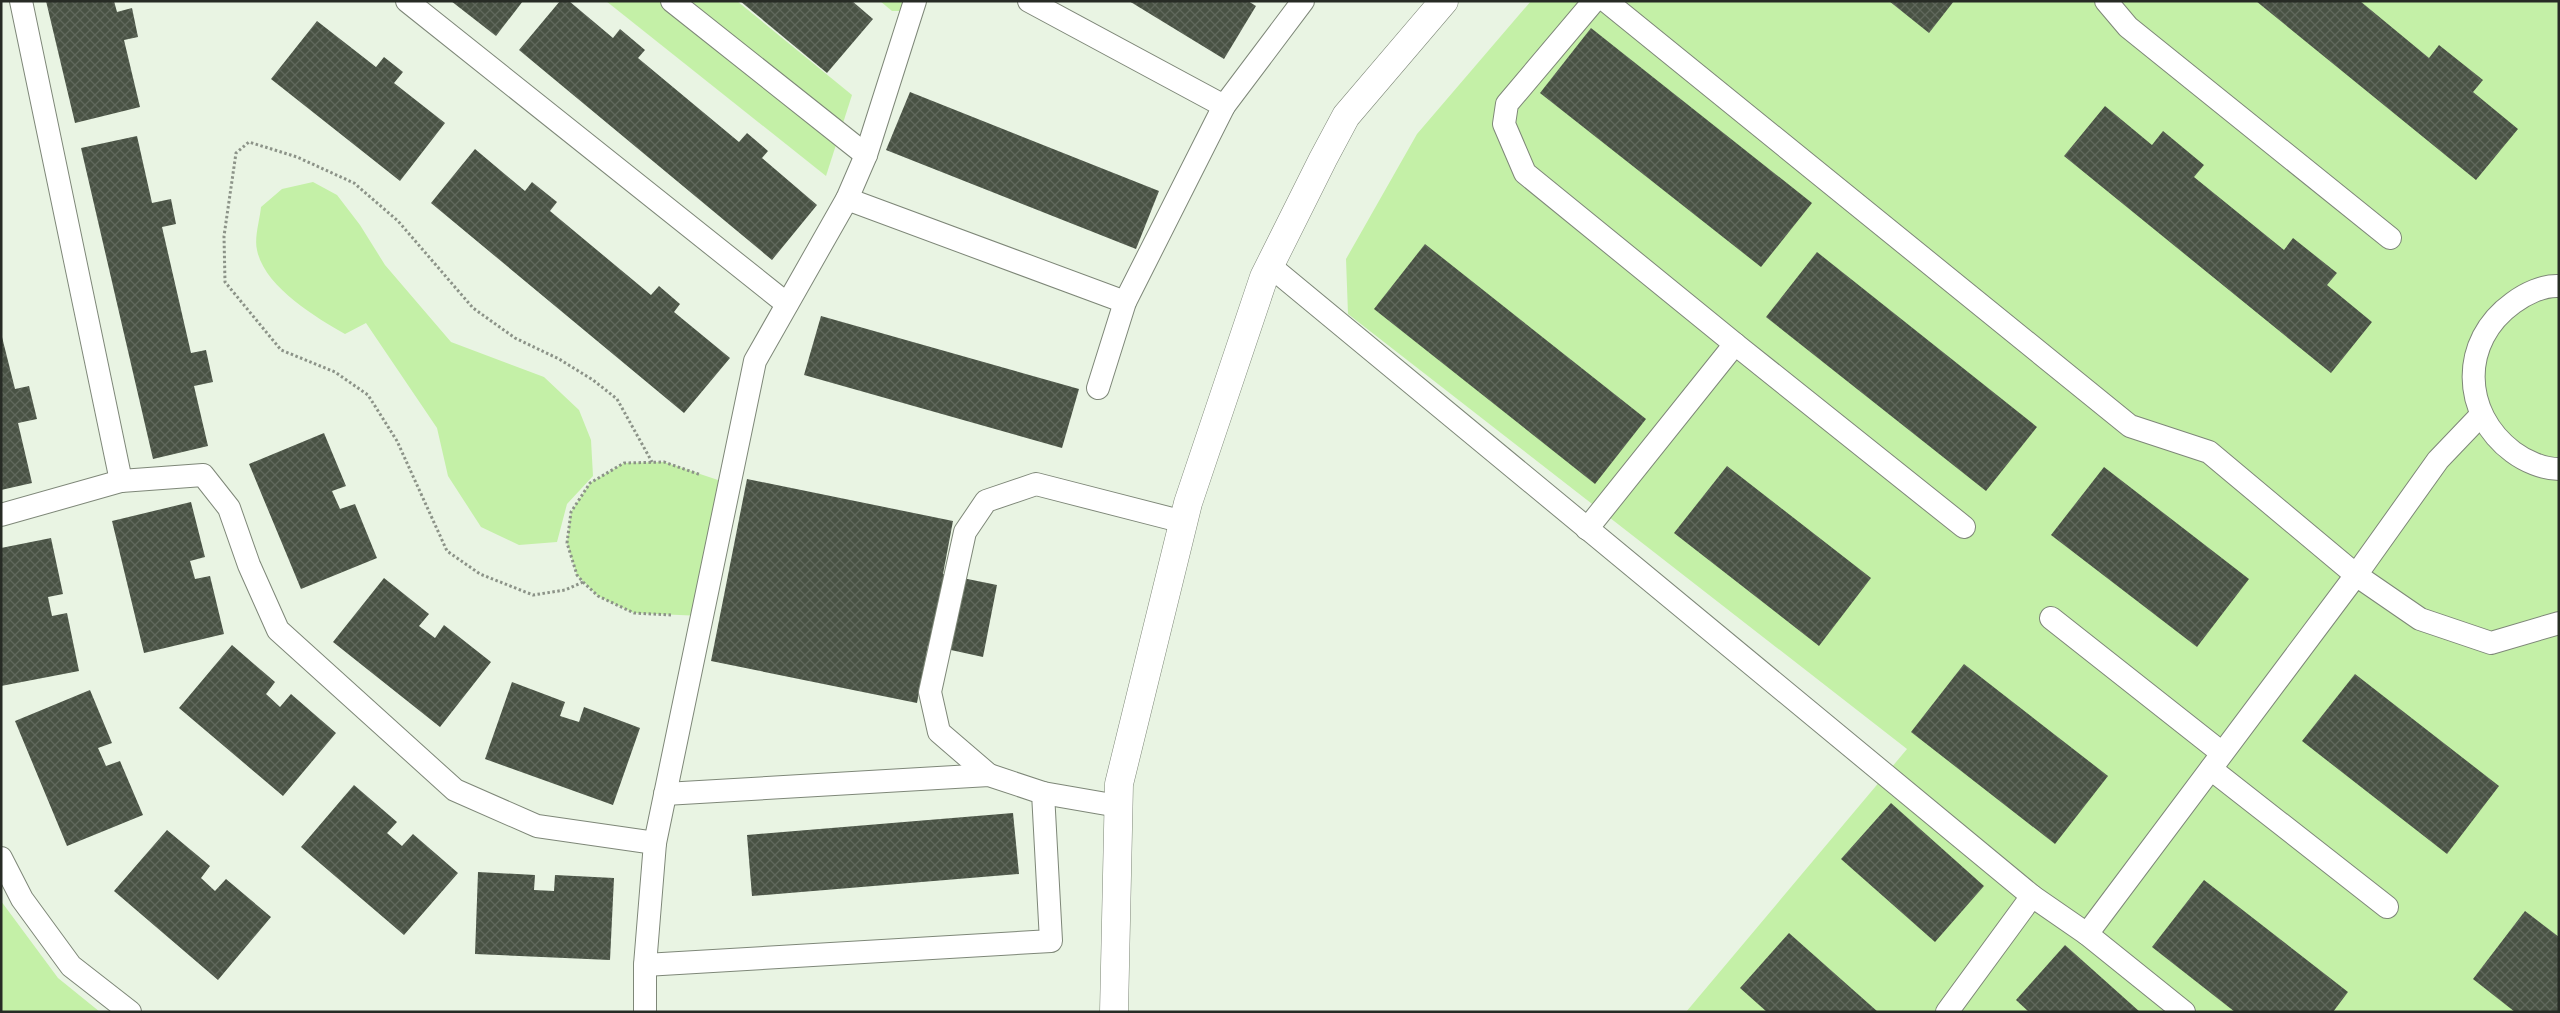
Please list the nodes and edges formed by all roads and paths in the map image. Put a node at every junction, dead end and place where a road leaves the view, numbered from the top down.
1 (20, 1) edge
2 (407, 1) edge
3 (672, 1) edge
4 (915, 1) edge
5 (1029, 1) edge
6 (1303, 1) edge
7 (1444, 1) edge
8 (1594, 1) edge
9 (1606, 1) edge
10 (2106, 1) edge
11 (1224, 106) junction
12 (866, 155) junction
13 (847, 199) junction
14 (2390, 238) dead end
15 (1270, 266) junction
16 (2559, 286) edge
17 (1125, 302) junction
18 (787, 304) junction
19 (1735, 344) junction
20 (1098, 388) dead end
21 (2481, 415) junction
22 (652, 462) junction
23 (2559, 469) edge
24 (121, 481) junction
25 (730, 484) junction
26 (1, 515) edge
27 (1184, 522) junction
28 (1964, 527) dead end
29 (1587, 529) junction
30 (2356, 575) junction
31 (583, 582) junction
32 (702, 616) junction
33 (2051, 618) dead end
34 (2559, 623) edge
35 (2217, 761) junction
36 (989, 775) junction
37 (1042, 793) junction
38 (665, 794) junction
39 (1118, 806) junction
40 (655, 843) junction
41 (1, 858) edge
42 (2032, 896) junction
43 (2387, 907) dead end
44 (2087, 934) junction
45 (645, 965) junction
46 (130, 1012) edge
47 (645, 1012) edge
48 (1114, 1012) edge
49 (1947, 1012) edge
50 (2184, 1012) edge

1 - 24 lane
2 - 18 lane
3 - 12 lane
4 - 12 lane
5 - 11 lane
6 - 11 lane
7 - 15 street
8 - 19 lane
9 - 30 lane
10 - 14 lane
11 - 17 lane
12 - 13 lane
13 - 17 lane
13 - 18 lane
15 - 27 street
15 - 29 lane
16 - 21 lane
17 - 20 lane
18 - 25 lane
19 - 28 lane
19 - 29 lane
21 - 23 lane
21 - 30 lane
22 - 25 path
22 - 31 path
22 - 31 path
24 - 26 lane
24 - 40 lane
25 - 32 lane
27 - 36 lane
27 - 39 street
29 - 42 lane
30 - 34 lane
30 - 35 lane
31 - 32 path
32 - 38 lane
33 - 35 lane
35 - 43 lane
35 - 44 lane
36 - 37 lane
36 - 38 lane
37 - 39 lane
37 - 45 lane
38 - 40 lane
39 - 48 street
40 - 45 lane
41 - 46 lane
42 - 44 lane
42 - 49 lane
44 - 50 lane
45 - 47 lane

